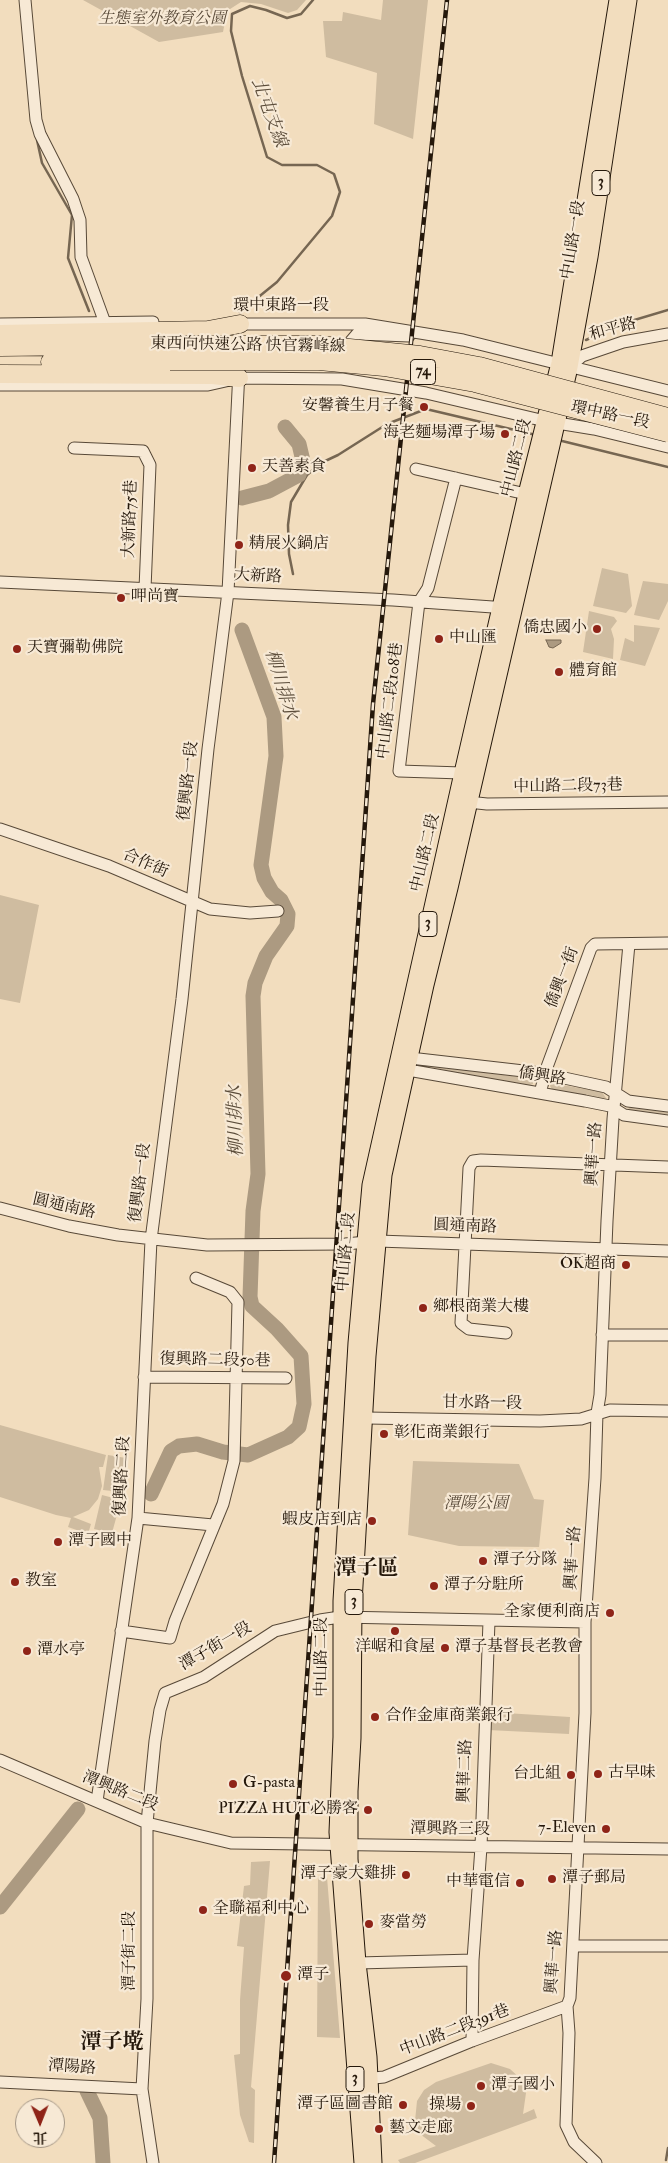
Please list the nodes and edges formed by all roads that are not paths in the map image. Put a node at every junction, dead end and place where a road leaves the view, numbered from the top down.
1 (26, 0) edge
2 (617, 0) edge
3 (629, 0) edge
4 (105, 323) junction
5 (0, 324) edge
6 (240, 324) junction
7 (0, 334) edge
8 (668, 334) edge
9 (426, 335) junction
10 (0, 347) edge
11 (0, 362) edge
12 (565, 365) junction
13 (0, 374) edge
14 (239, 378) junction
15 (360, 381) junction
16 (0, 385) edge
17 (668, 391) edge
18 (668, 417) edge
19 (551, 421) junction
20 (668, 433) edge
21 (668, 447) edge
22 (74, 448) dead end
23 (416, 469) dead end
24 (456, 478) junction
25 (526, 494) junction
26 (0, 582) edge
27 (145, 589) junction
28 (228, 592) junction
29 (419, 602) junction
30 (507, 608) junction
31 (462, 773) junction
32 (468, 802) junction
33 (668, 802) edge
34 (0, 829) edge
35 (192, 902) junction
36 (278, 910) dead end
37 (668, 943) edge
38 (629, 944) junction
39 (409, 1064) junction
40 (545, 1074) junction
41 (540, 1093) junction
42 (616, 1094) junction
43 (668, 1106) edge
44 (614, 1108) junction
45 (668, 1121) edge
46 (610, 1164) junction
47 (668, 1167) edge
48 (0, 1208) edge
49 (151, 1240) junction
50 (371, 1242) junction
51 (464, 1243) junction
52 (606, 1250) junction
53 (668, 1251) edge
54 (196, 1278) dead end
55 (506, 1333) dead end
56 (602, 1335) junction
57 (668, 1335) edge
58 (144, 1377) junction
59 (238, 1377) junction
60 (286, 1378) dead end
61 (668, 1411) edge
62 (597, 1413) junction
63 (366, 1418) junction
64 (138, 1518) junction
65 (213, 1524) junction
66 (347, 1617) junction
67 (489, 1621) junction
68 (585, 1622) junction
69 (121, 1631) junction
70 (0, 1760) edge
71 (97, 1801) junction
72 (147, 1823) junction
73 (231, 1843) joint
74 (344, 1844) junction
75 (480, 1846) junction
76 (578, 1848) junction
77 (668, 1849) edge
78 (573, 1946) junction
79 (668, 1946) edge
80 (473, 1960) junction
81 (358, 1963) junction
82 (567, 2006) junction
83 (472, 2041) junction
84 (362, 2079) junction
85 (0, 2082) edge
86 (143, 2084) junction
87 (153, 2163) edge
88 (362, 2163) edge
89 (374, 2163) edge
90 (596, 2163) edge

1 - 4 street
2 - 12 main road, 中山路一段 / 3
3 - 12 main road, 中山路一段 / 3
4 - 5 street, 環中東路一段
4 - 6 street, 環中東路一段
6 - 7 highway
6 - 9 street, 環中東路一段
6 - 14 street, 復興路一段
8 - 12 street, 和平路
9 - 12 street, 環中東路一段
9 - 15 street
10 - 18 highway, 東西向快速公路 快官霧峰線 / 74, bridge
11 - 20 highway, 東西向快速公路 快官霧峰線 / 74, bridge
12 - 17 street
12 - 19 main road, 中山路二段 / 3
13 - 14 highway
14 - 15 street
14 - 16 street
14 - 28 street, 復興路一段
15 - 19 street
19 - 21 street, 環中路一段
19 - 25 main road, 中山路二段 / 3
19 - 30 main road, 中山路二段 / 3
22 - 27 street, 大新路75巷
23 - 24 street
24 - 25 street
24 - 29 street
25 - 30 main road, 中山路二段 / 3
26 - 27 street, 大新路
27 - 28 street, 大新路
28 - 29 street, 大新路
28 - 35 street, 復興路一段
29 - 30 street, 大新路
29 - 31 street, 中山路二段108巷
30 - 31 main road, 中山路二段 / 3
30 - 32 main road, 中山路二段 / 3
31 - 50 main road, 中山路二段 / 3
32 - 33 street, 中山路二段73巷
32 - 39 main road, 中山路二段 / 3
34 - 35 street, 合作街
35 - 36 street, 合作街
35 - 49 street, 復興路一段
37 - 38 street, 僑興一街
38 - 40 street, 僑興一街
38 - 42 street, 興華一路
39 - 40 street, 僑興路
39 - 41 street, 僑興路
39 - 50 main road, 中山路二段 / 3
40 - 41 street, 僑興一街
40 - 42 street, 僑興路
41 - 44 street, 僑興路
42 - 43 street, 僑興路
42 - 44 street, 興華一路
44 - 45 street, 僑興路
44 - 46 street, 興華一路
46 - 47 street
46 - 51 street
46 - 52 street, 興華一路
48 - 49 street, 圓通南路
49 - 50 street, 圓通南路
49 - 58 street, 復興路二段
50 - 51 street, 圓通南路
50 - 63 main road, 中山路二段 / 3
50 - 66 main road, 中山路二段 / 3
51 - 52 street, 圓通南路
51 - 55 street
52 - 53 street, 圓通南路
52 - 56 street, 興華一路
54 - 59 street
56 - 57 street
56 - 62 street, 興華一路
58 - 59 street, 復興路二段50巷
58 - 64 street, 復興路二段
59 - 60 street, 復興路二段50巷
59 - 65 street
61 - 62 street, 甘水路一段
62 - 63 street, 甘水路一段
62 - 68 street, 興華一路
63 - 66 main road, 中山路二段 / 3
64 - 65 street
64 - 69 street, 復興路二段
65 - 69 street
66 - 67 street
66 - 72 street, 潭子街一段
66 - 74 main road, 中山路二段 / 3
67 - 68 street
67 - 75 street, 興華二路
68 - 76 street, 興華一路
69 - 71 street, 復興路二段
70 - 71 street, 潭興路二段
71 - 72 street, 潭興路二段
72 - 73 street, 潭興路二段
72 - 86 street, 潭子街二段
73 - 74 street, 潭興路三段
74 - 75 street, 潭興路三段
74 - 81 main road, 中山路二段 / 3
74 - 84 main road, 中山路二段 / 3
75 - 76 street, 潭興路三段
75 - 80 street, 興華二路
76 - 77 street, 潭興路三段
76 - 78 street, 興華一路
78 - 79 street
78 - 82 street, 興華一路
80 - 81 street
80 - 83 street, 興華二路
81 - 84 main road, 中山路二段 / 3
82 - 83 street, 中山路二段391巷
82 - 90 street, 興華一路
83 - 84 street, 中山路二段391巷
84 - 88 main road, 中山路二段 / 3
84 - 89 main road, 中山路二段 / 3
85 - 86 street, 潭陽路
86 - 87 street, 潭子街二段

